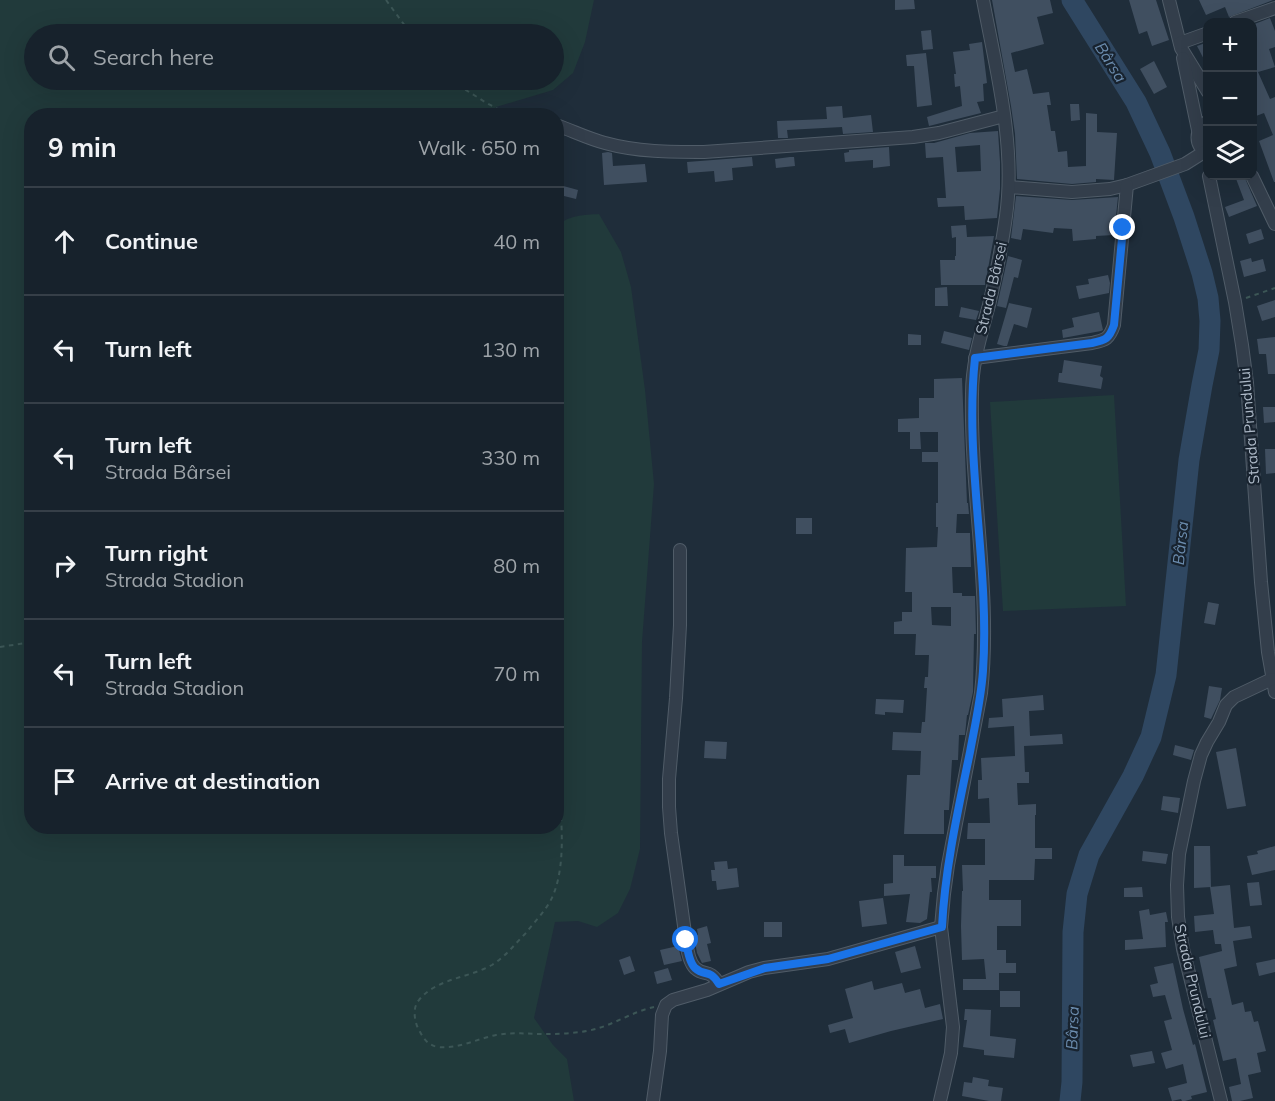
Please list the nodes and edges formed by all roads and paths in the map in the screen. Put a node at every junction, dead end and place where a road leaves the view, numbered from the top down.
1 (386, 0) edge
2 (983, 0) edge
3 (1169, 0) edge
4 (1275, 8) edge
5 (1246, 18) edge
6 (404, 24) edge
7 (1203, 35) edge
8 (1180, 45) junction
9 (1203, 84) edge
10 (466, 90) edge
11 (496, 108) edge
12 (1004, 116) junction
13 (1203, 125) edge
14 (564, 128) edge
15 (1203, 149) edge
16 (1203, 155) edge
17 (1210, 180) edge
18 (1254, 180) edge
19 (1127, 185) junction
20 (1009, 187) junction
21 (1275, 225) edge
22 (1275, 288) edge
23 (1235, 302) junction
24 (975, 358) junction
25 (680, 550) dead end
26 (24, 643) edge
27 (0, 647) edge
28 (1273, 685) edge
29 (562, 834) edge
30 (942, 927) junction
31 (719, 984) junction
32 (666, 1005) junction
33 (653, 1101) edge
34 (940, 1101) edge
35 (1221, 1101) edge

1 - 6 path
2 - 12 street, Strada Bârsei
3 - 8 street
4 - 5 street
7 - 8 street
8 - 9 street
8 - 13 street
10 - 11 path
12 - 14 street
12 - 20 street, Strada Bârsei
13 - 15 street
16 - 19 street
17 - 23 street, Strada Prundului
18 - 21 street
19 - 20 street
19 - 24 street
20 - 24 street, Strada Bârsei
22 - 23 path
23 - 28 street, Strada Prundului
24 - 30 street, Strada Bârsei
25 - 31 street
26 - 27 path
28 - 35 street, Strada Prundului
29 - 32 path
30 - 31 street
30 - 34 street, Strada Bârsei
31 - 32 street
32 - 33 street

